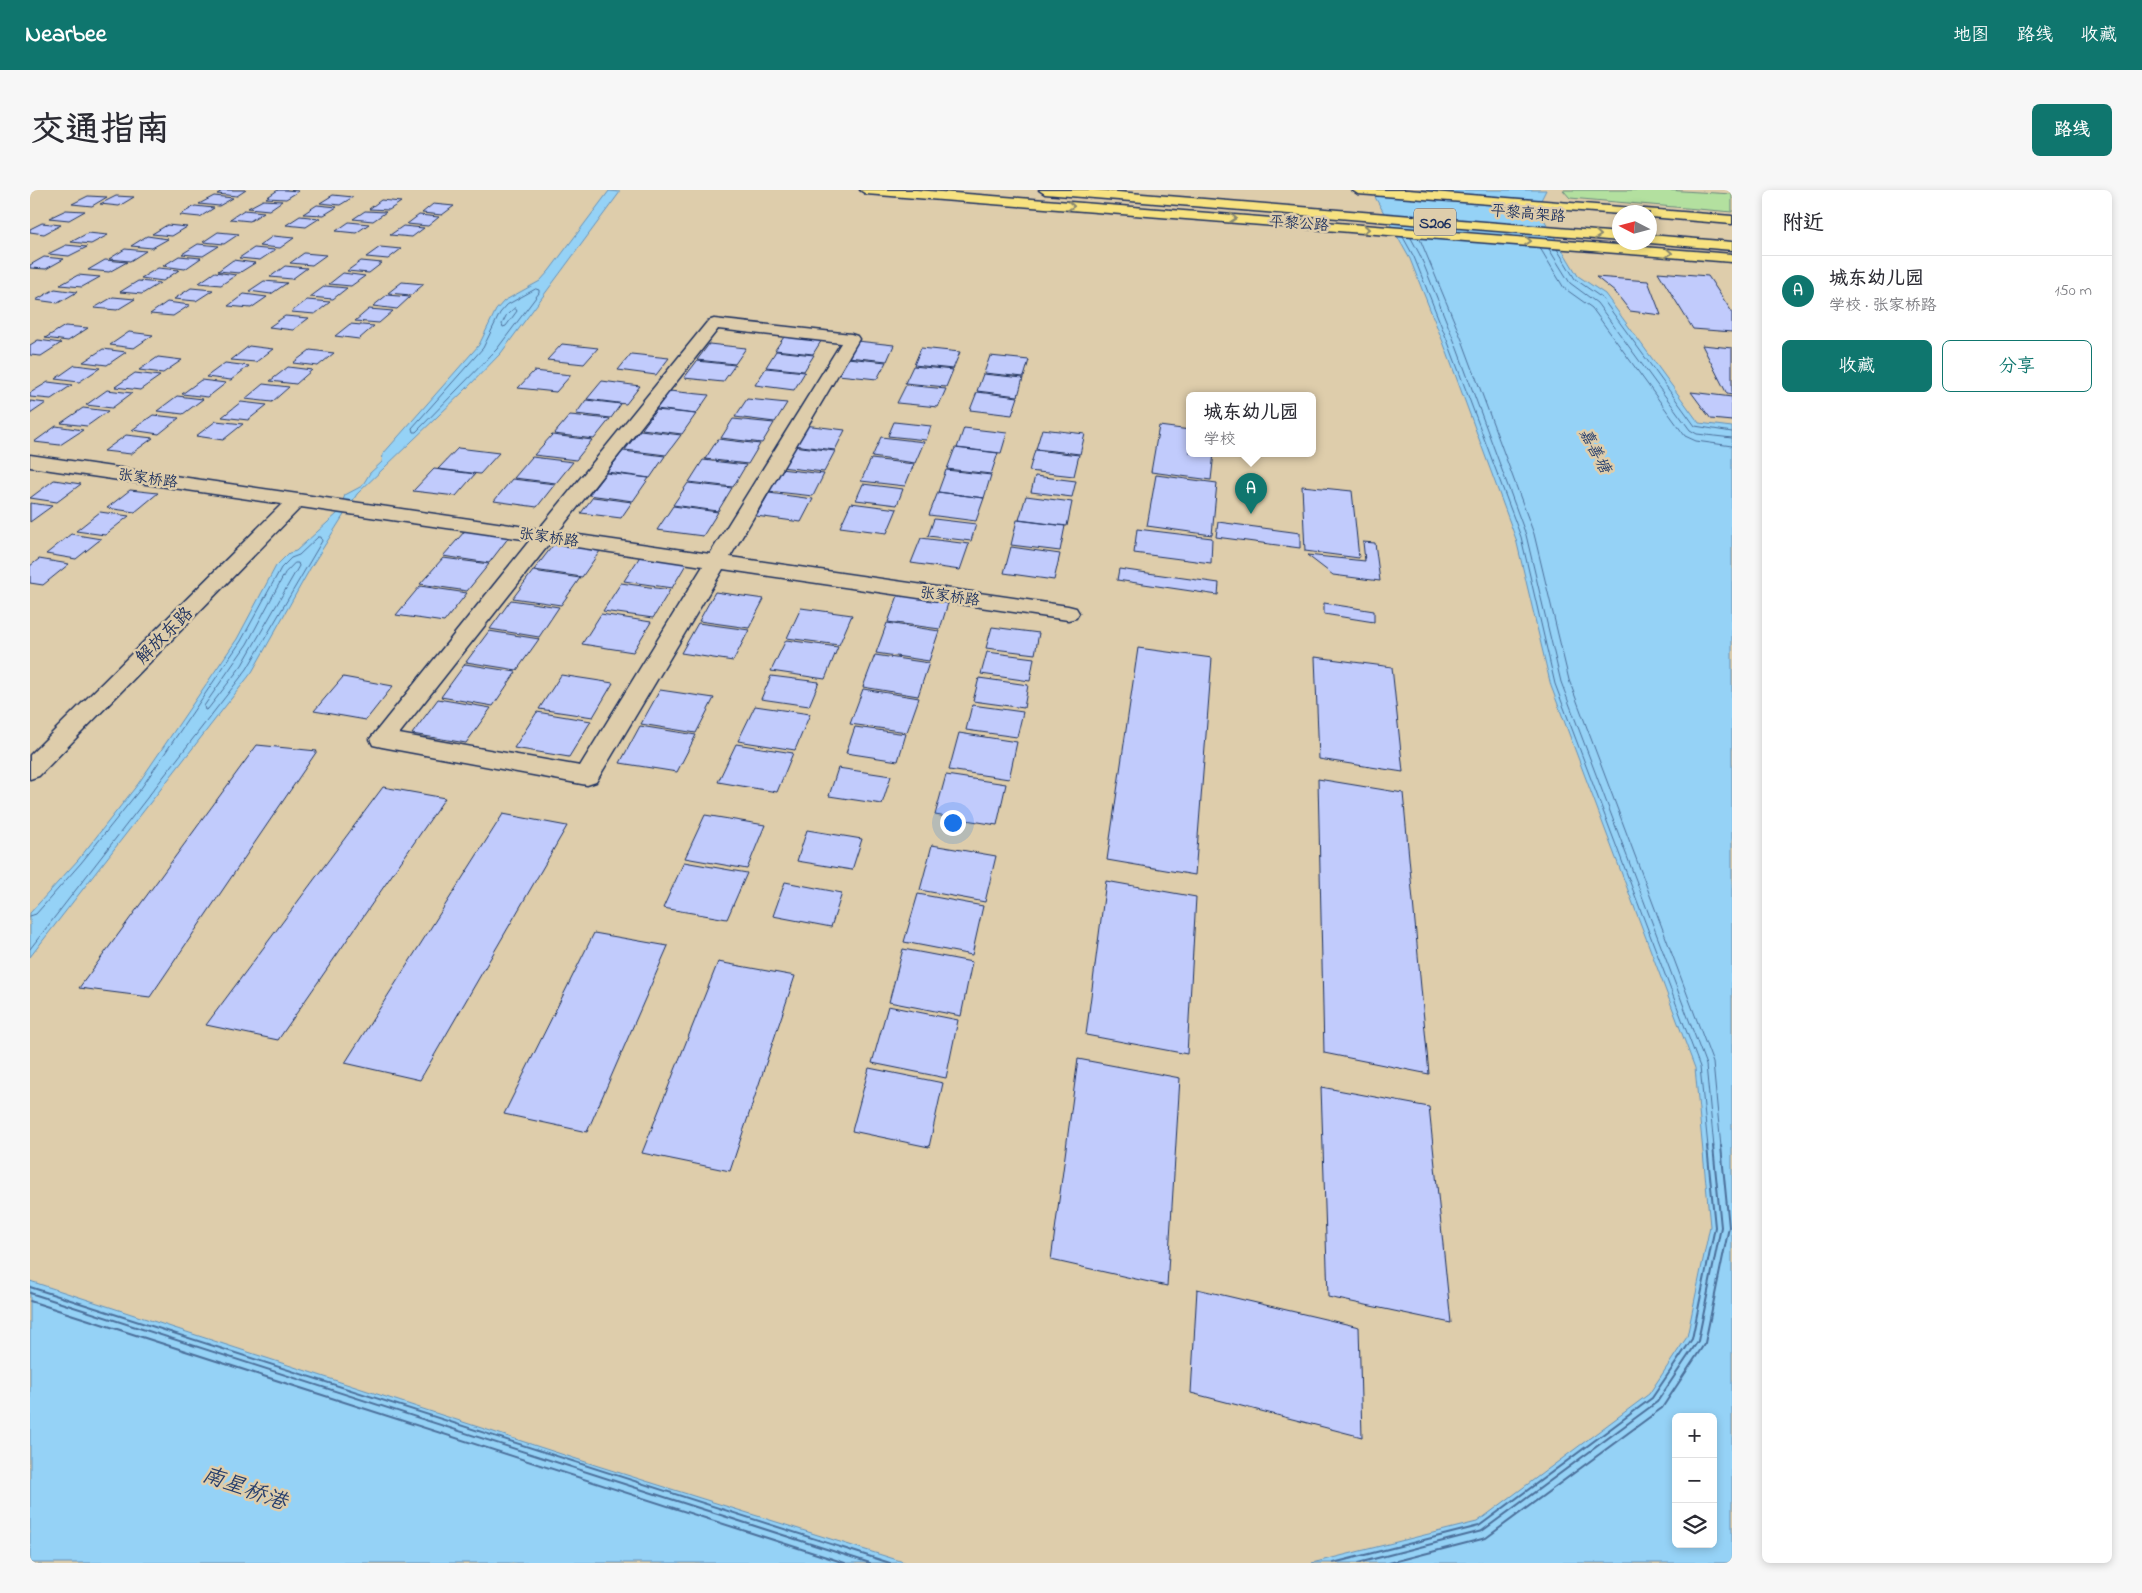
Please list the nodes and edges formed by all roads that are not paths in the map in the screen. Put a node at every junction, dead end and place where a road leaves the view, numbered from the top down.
1 (866, 190) edge
2 (1045, 190) edge
3 (1170, 190) edge
4 (1358, 190) edge
5 (1612, 210) edge
6 (1657, 214) edge
7 (1732, 220) edge
8 (1612, 225) edge
9 (1657, 229) edge
10 (1732, 235) edge
11 (1657, 240) edge
12 (1612, 242) edge
13 (1612, 243) edge
14 (1732, 246) edge
15 (1657, 248) edge
16 (1732, 258) edge
17 (30, 461) edge
18 (297, 500) junction
19 (544, 536) junction
20 (717, 562) junction
21 (1068, 613) dead end
22 (30, 770) edge

1 -> 13 main road, 平黎公路
2 -> 12 main road, 平黎高架路 / S206
3 - 8 main road, 平黎高架路 / S206
4 - 5 main road
6 - 7 main road
9 - 10 main road
11 - 14 main road
15 -> 16 main road, 平黎公路
17 - 18 street, 张家桥路
18 - 19 street, 张家桥路
18 - 22 street, 解放东路
19 - 20 street, 张家桥路
19 - 20 street
19 - 20 street
20 - 21 street, 张家桥路

